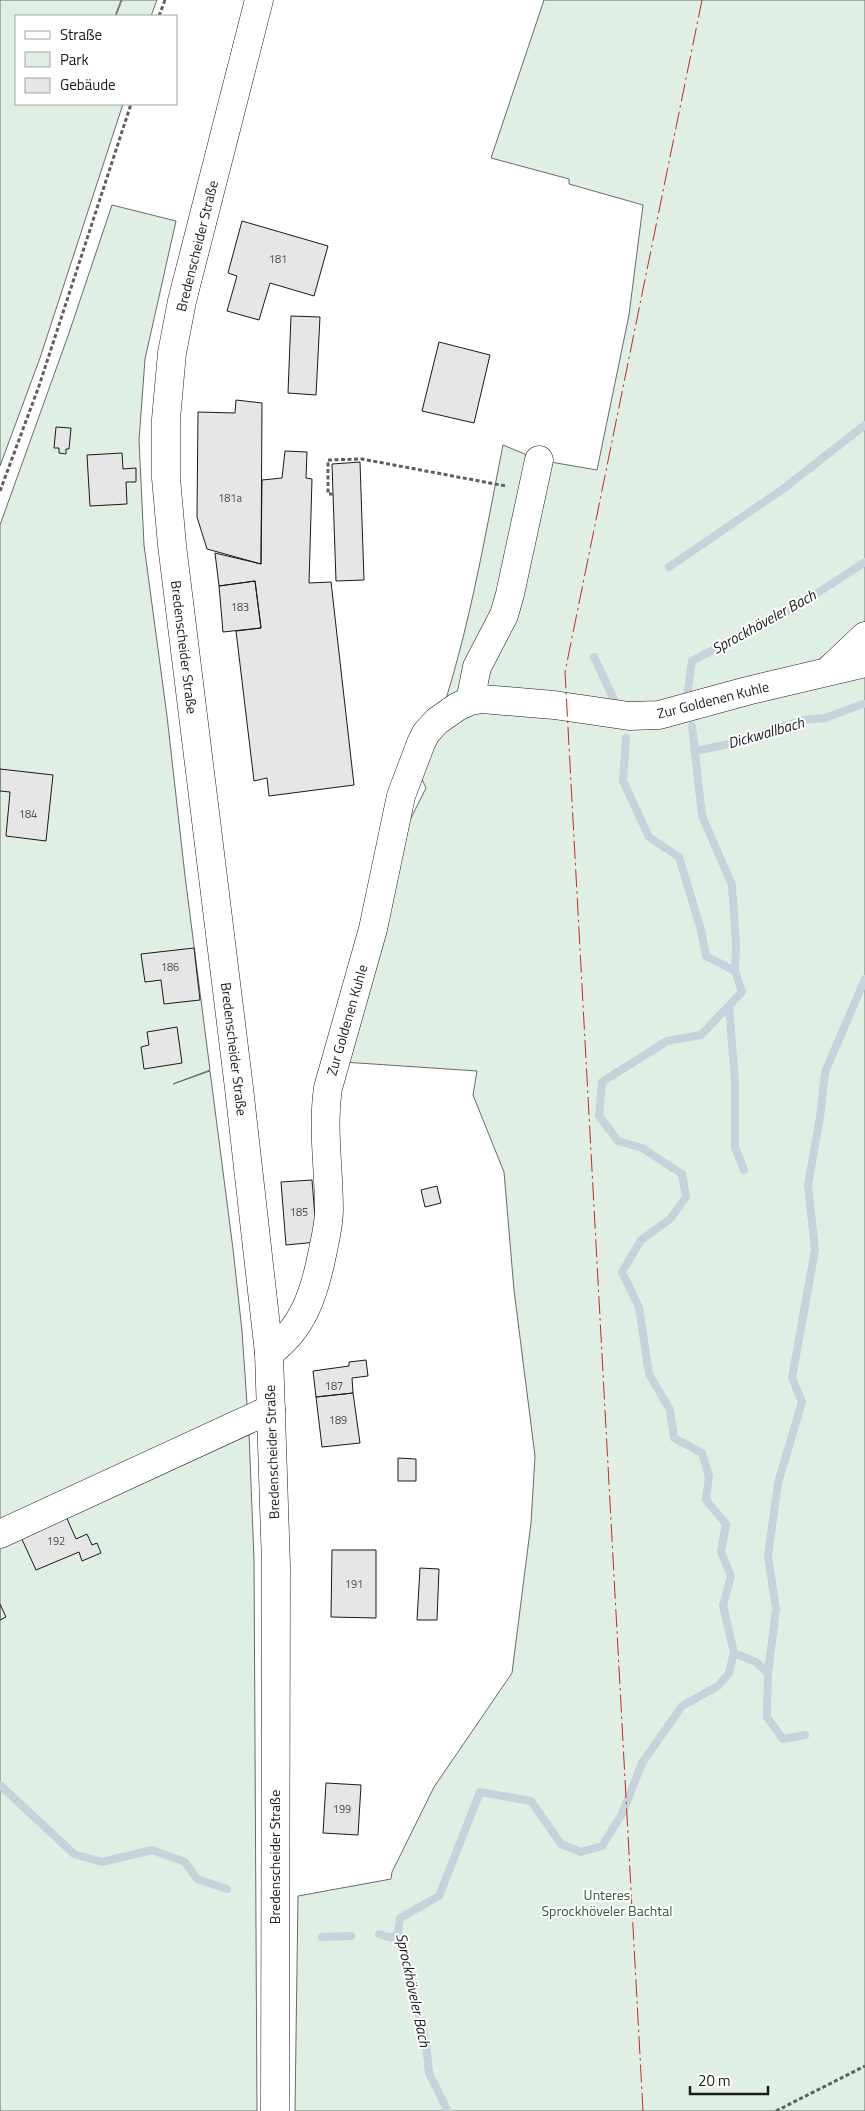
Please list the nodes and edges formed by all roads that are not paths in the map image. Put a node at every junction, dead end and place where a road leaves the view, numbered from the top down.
1 (259, 0) edge
2 (539, 460) dead end
3 (865, 636) edge
4 (865, 663) edge
5 (828, 671) junction
6 (470, 701) junction
7 (269, 1353) junction
8 (271, 1409) junction
9 (0, 1534) edge
10 (275, 2111) edge

1 - 7 main road, Bredenscheider Straße
2 - 6 main road
3 - 5 main road
4 - 5 main road, Zur Goldenen Kuhle
5 - 6 main road, Zur Goldenen Kuhle
6 - 7 main road, Zur Goldenen Kuhle
7 - 8 main road, Bredenscheider Straße
8 - 9 main road
8 - 10 main road, Bredenscheider Straße

